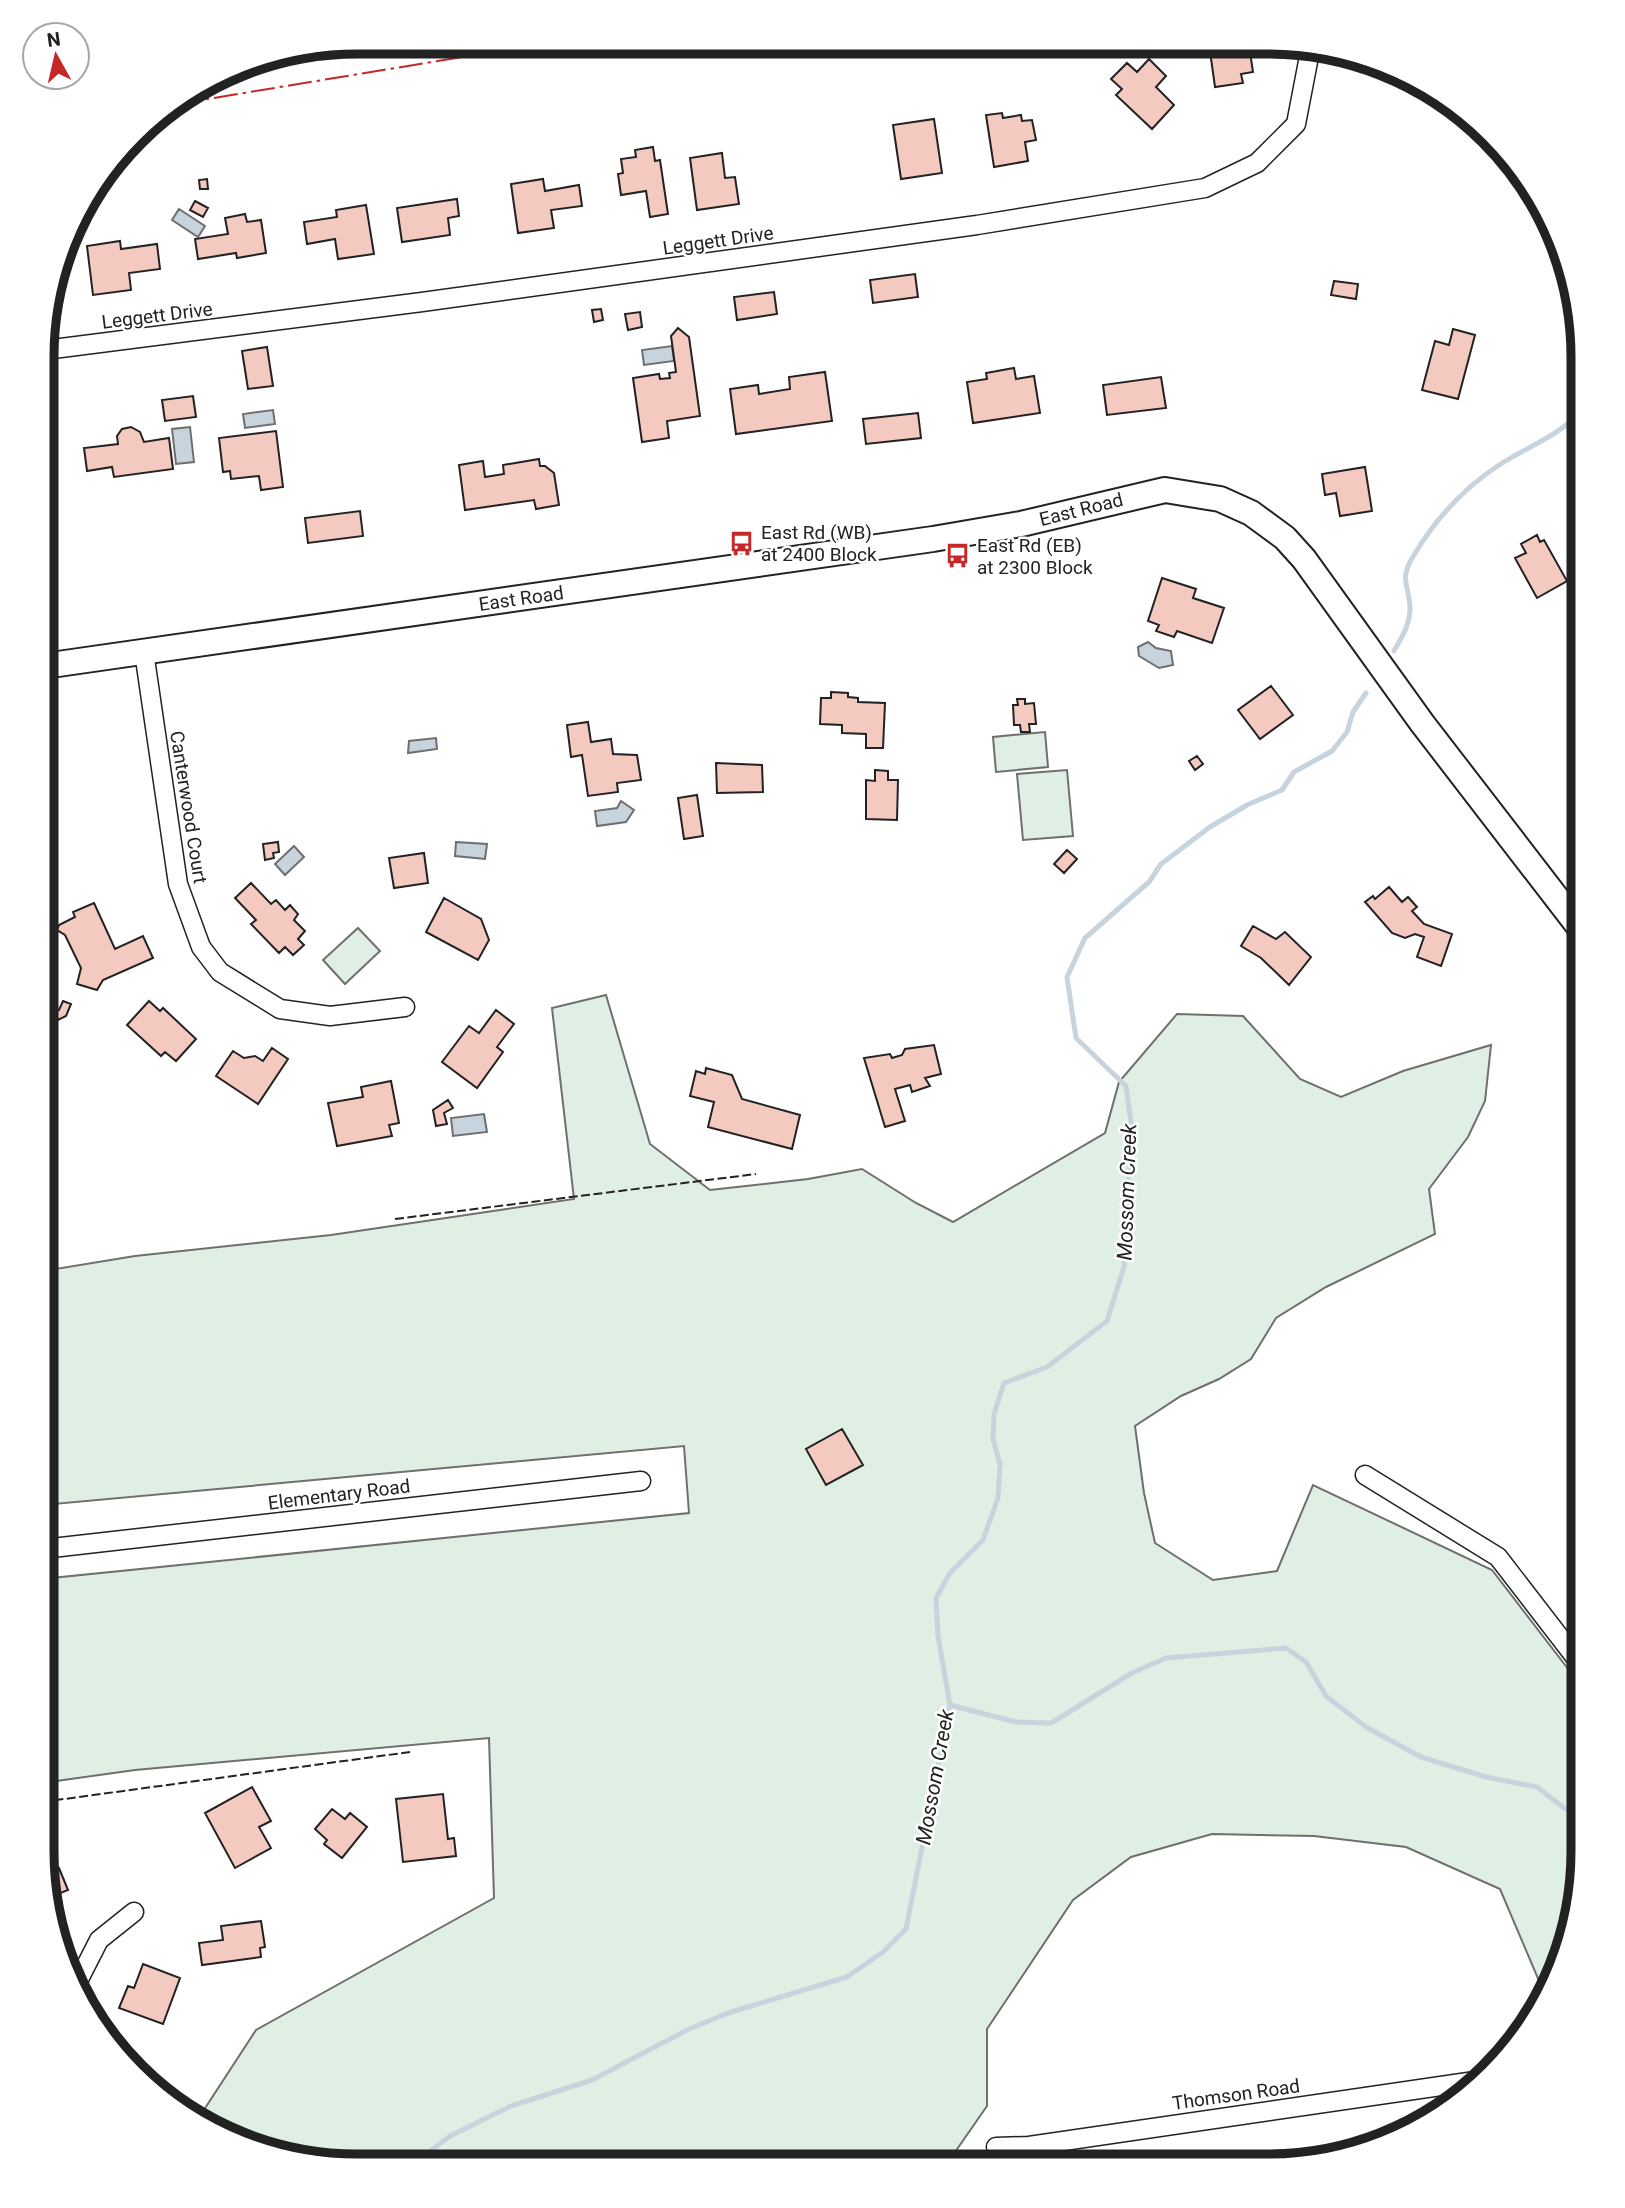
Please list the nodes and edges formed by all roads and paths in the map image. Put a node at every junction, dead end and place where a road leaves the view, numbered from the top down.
1 (1309, 57) edge
2 (54, 350) edge
3 (144, 652) junction
4 (54, 665) edge
5 (1571, 916) edge
6 (405, 1007) dead end
7 (1365, 1475) dead end
8 (640, 1481) dead end
9 (54, 1548) edge
10 (1571, 1652) edge
11 (134, 1912) dead end
12 (81, 1975) edge
13 (1461, 2083) edge
14 (1056, 2142) junction
15 (996, 2147) dead end
16 (1058, 2154) edge

1 - 2 street, Leggett Drive
3 - 4 main road, East Road
3 - 5 main road, East Road
3 - 6 street, Canterwood Court
7 - 10 street
8 - 9 street, Elementary Road
11 - 12 street
13 - 14 street, Thomson Road
14 - 15 street, Thomson Road
14 - 16 street

